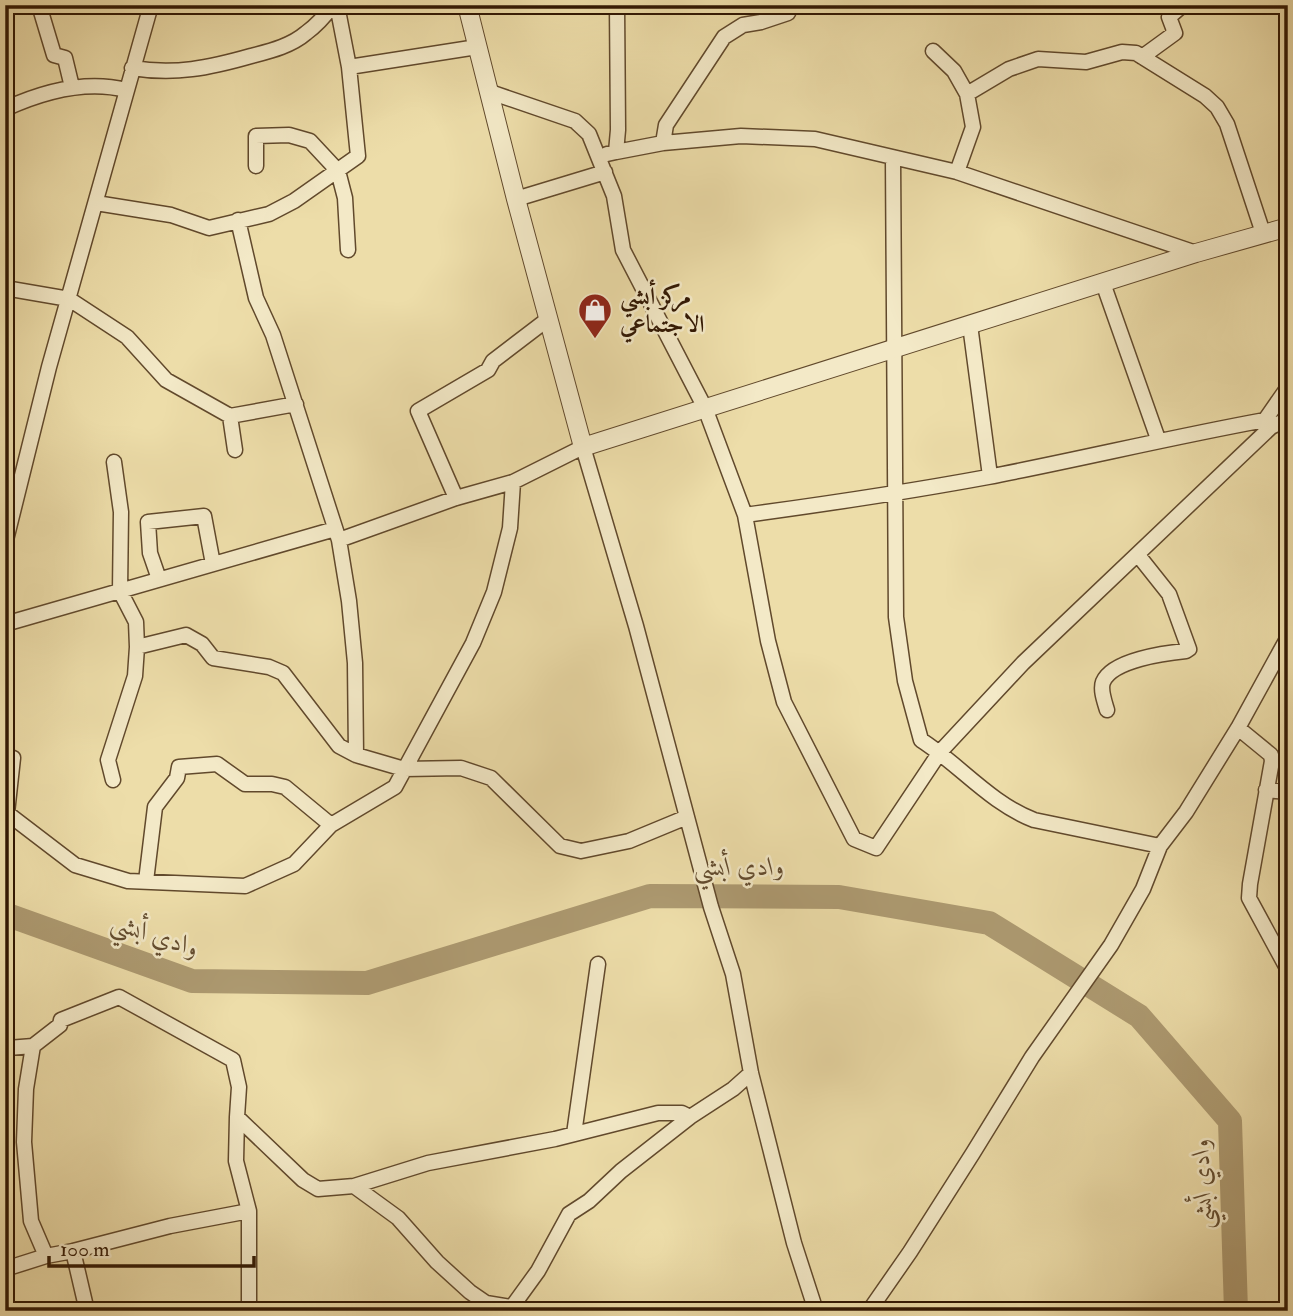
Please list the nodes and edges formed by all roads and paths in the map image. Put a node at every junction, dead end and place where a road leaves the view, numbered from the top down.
1 (39, 5) edge
2 (151, 5) edge
3 (335, 5) edge
4 (467, 5) edge
5 (617, 5) edge
6 (791, 5) edge
7 (1183, 5) edge
8 (477, 47) junction
9 (933, 51) dead end
10 (1142, 57) junction
11 (349, 67) junction
12 (132, 68) junction
13 (72, 87) junction
14 (126, 90) junction
15 (490, 92) junction
16 (967, 94) junction
17 (5, 109) edge
18 (663, 143) junction
19 (616, 152) junction
20 (599, 157) junction
21 (893, 158) junction
22 (256, 166) dead end
23 (338, 171) junction
24 (605, 172) junction
25 (957, 172) junction
26 (516, 199) junction
27 (96, 203) junction
28 (238, 220) junction
29 (1288, 228) edge
30 (1263, 233) junction
31 (348, 250) dead end
32 (1196, 253) junction
33 (1103, 283) junction
34 (5, 288) edge
35 (69, 299) junction
36 (548, 319) junction
37 (970, 325) junction
38 (893, 350) junction
39 (1288, 387) edge
40 (296, 404) junction
41 (705, 408) junction
42 (230, 416) junction
43 (1288, 419) edge
44 (1268, 423) junction
45 (1158, 439) junction
46 (583, 447) junction
47 (235, 450) dead end
48 (114, 462) dead end
49 (990, 477) junction
50 (513, 482) junction
51 (896, 494) junction
52 (456, 498) junction
53 (745, 515) junction
54 (337, 535) junction
55 (5, 544) edge
56 (1138, 555) junction
57 (214, 564) junction
58 (159, 579) junction
59 (120, 591) junction
60 (5, 624) edge
61 (1288, 638) edge
62 (137, 648) junction
63 (1107, 710) dead end
64 (1238, 728) junction
65 (940, 752) junction
66 (5, 755) edge
67 (356, 755) junction
68 (404, 769) junction
69 (113, 780) dead end
70 (1266, 790) junction
71 (1288, 792) edge
72 (687, 817) junction
73 (331, 825) junction
74 (1160, 846) junction
75 (146, 881) junction
76 (598, 964) dead end
77 (1288, 970) edge
78 (33, 1046) junction
79 (6, 1048) edge
80 (751, 1073) junction
81 (690, 1116) junction
82 (237, 1117) junction
83 (574, 1134) junction
84 (354, 1186) junction
85 (249, 1211) junction
86 (73, 1251) junction
87 (46, 1256) junction
88 (5, 1269) edge
89 (482, 1307) edge
90 (512, 1309) edge
91 (87, 1311) edge
92 (249, 1311) edge
93 (816, 1311) edge
94 (869, 1311) edge

1 - 13 street
2 - 12 street
3 - 11 street
3 - 12 street
4 - 8 street
5 - 19 street
6 - 18 street
7 - 10 street
8 - 11 street
8 - 15 street
9 - 16 street
10 - 16 street
10 - 30 street
11 - 23 street
12 - 14 street
13 - 14 street
13 - 17 street
14 - 27 street
15 - 20 street
15 - 26 street
16 - 25 street
18 - 19 street
18 - 21 street
19 - 20 street
20 - 24 street
21 - 25 street
21 - 38 street
22 - 23 street
23 - 28 street
23 - 31 street
24 - 26 street
24 - 41 street
25 - 32 street
26 - 36 street
27 - 28 street
27 - 35 street
28 - 40 street
29 - 30 street
30 - 32 street
32 - 33 street
33 - 37 street
33 - 45 street
34 - 35 street
35 - 42 street
35 - 55 street
36 - 46 street
36 - 52 street
37 - 38 street
37 - 49 street
38 - 41 street
38 - 51 street
39 - 44 street
40 - 42 street
40 - 54 street
41 - 46 street
41 - 53 street
42 - 47 street
43 - 44 street
44 - 45 street
44 - 56 street
45 - 49 street
46 - 50 street
46 - 72 street
48 - 59 street
49 - 51 street
50 - 52 street
50 - 68 street
51 - 53 street
51 - 65 street
52 - 54 street
53 - 65 street
54 - 57 street
54 - 67 street
56 - 63 street
56 - 65 street
57 - 58 street
57 - 58 street
58 - 59 street
59 - 60 street
59 - 62 street
61 - 64 street
62 - 67 street
62 - 69 street
64 - 70 street
64 - 74 street
65 - 74 street
66 - 75 street
67 - 68 street
68 - 72 street
68 - 73 street
70 - 71 street
70 - 77 street
72 - 80 street
73 - 75 street
73 - 75 street
74 - 94 street
76 - 83 street
78 - 79 street
78 - 82 street
78 - 87 street
80 - 81 street
80 - 93 street
81 - 83 street
81 - 90 street
82 - 84 street
82 - 85 street
83 - 84 street
84 - 89 street
85 - 86 street
85 - 92 street
86 - 87 street
86 - 91 street
87 - 88 street
89 - 90 street

